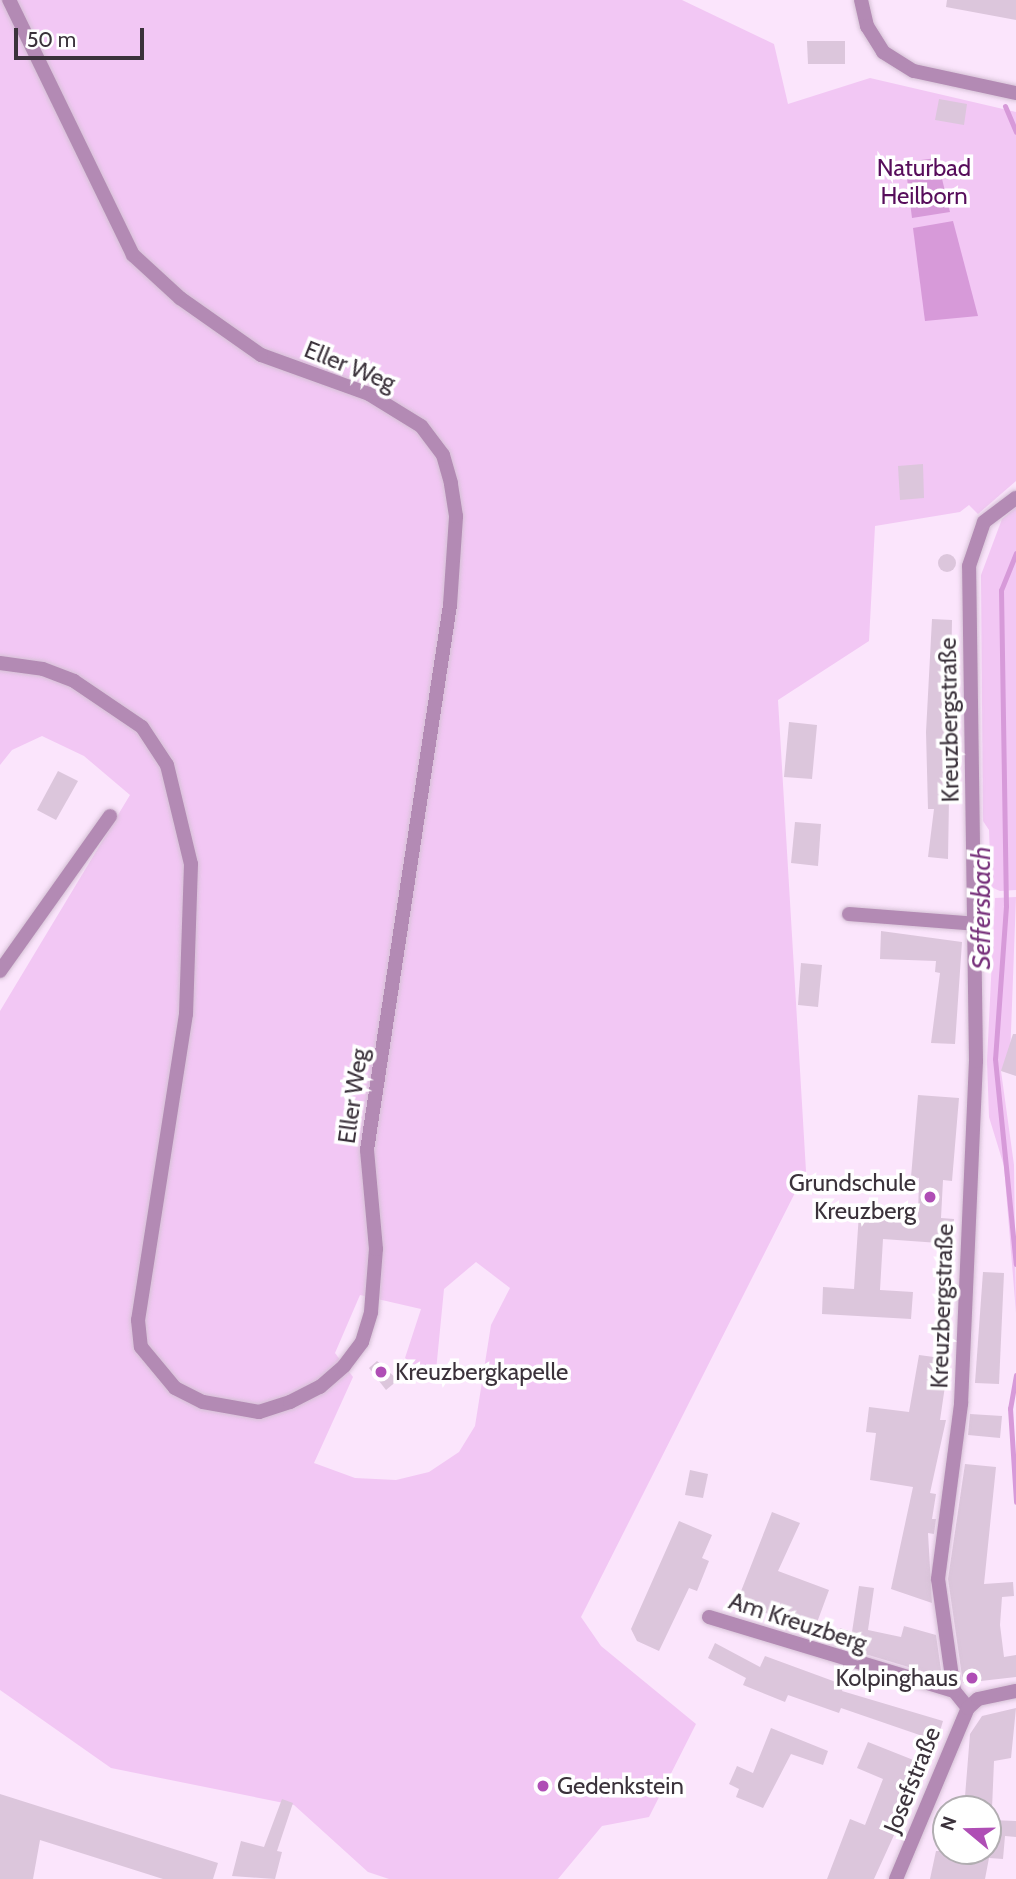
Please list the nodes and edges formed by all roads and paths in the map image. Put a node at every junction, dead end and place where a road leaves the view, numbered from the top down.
1 (9, 0) edge
2 (861, 0) edge
3 (1016, 93) edge
4 (1016, 498) edge
5 (0, 663) edge
6 (110, 816) dead end
7 (849, 914) dead end
8 (978, 924) junction
9 (0, 971) edge
10 (709, 1617) dead end
11 (954, 1691) junction
12 (1016, 1691) edge
13 (968, 1708) junction
14 (896, 1879) edge

1 - 5 street, Eller Weg
2 - 3 street
4 - 8 street, Kreuzbergstraße
6 - 9 street
7 - 8 street
8 - 11 street, Kreuzbergstraße
10 - 11 street, Am Kreuzberg
11 - 13 street
12 - 13 street, Josefstraße
13 - 14 street, Josefstraße

